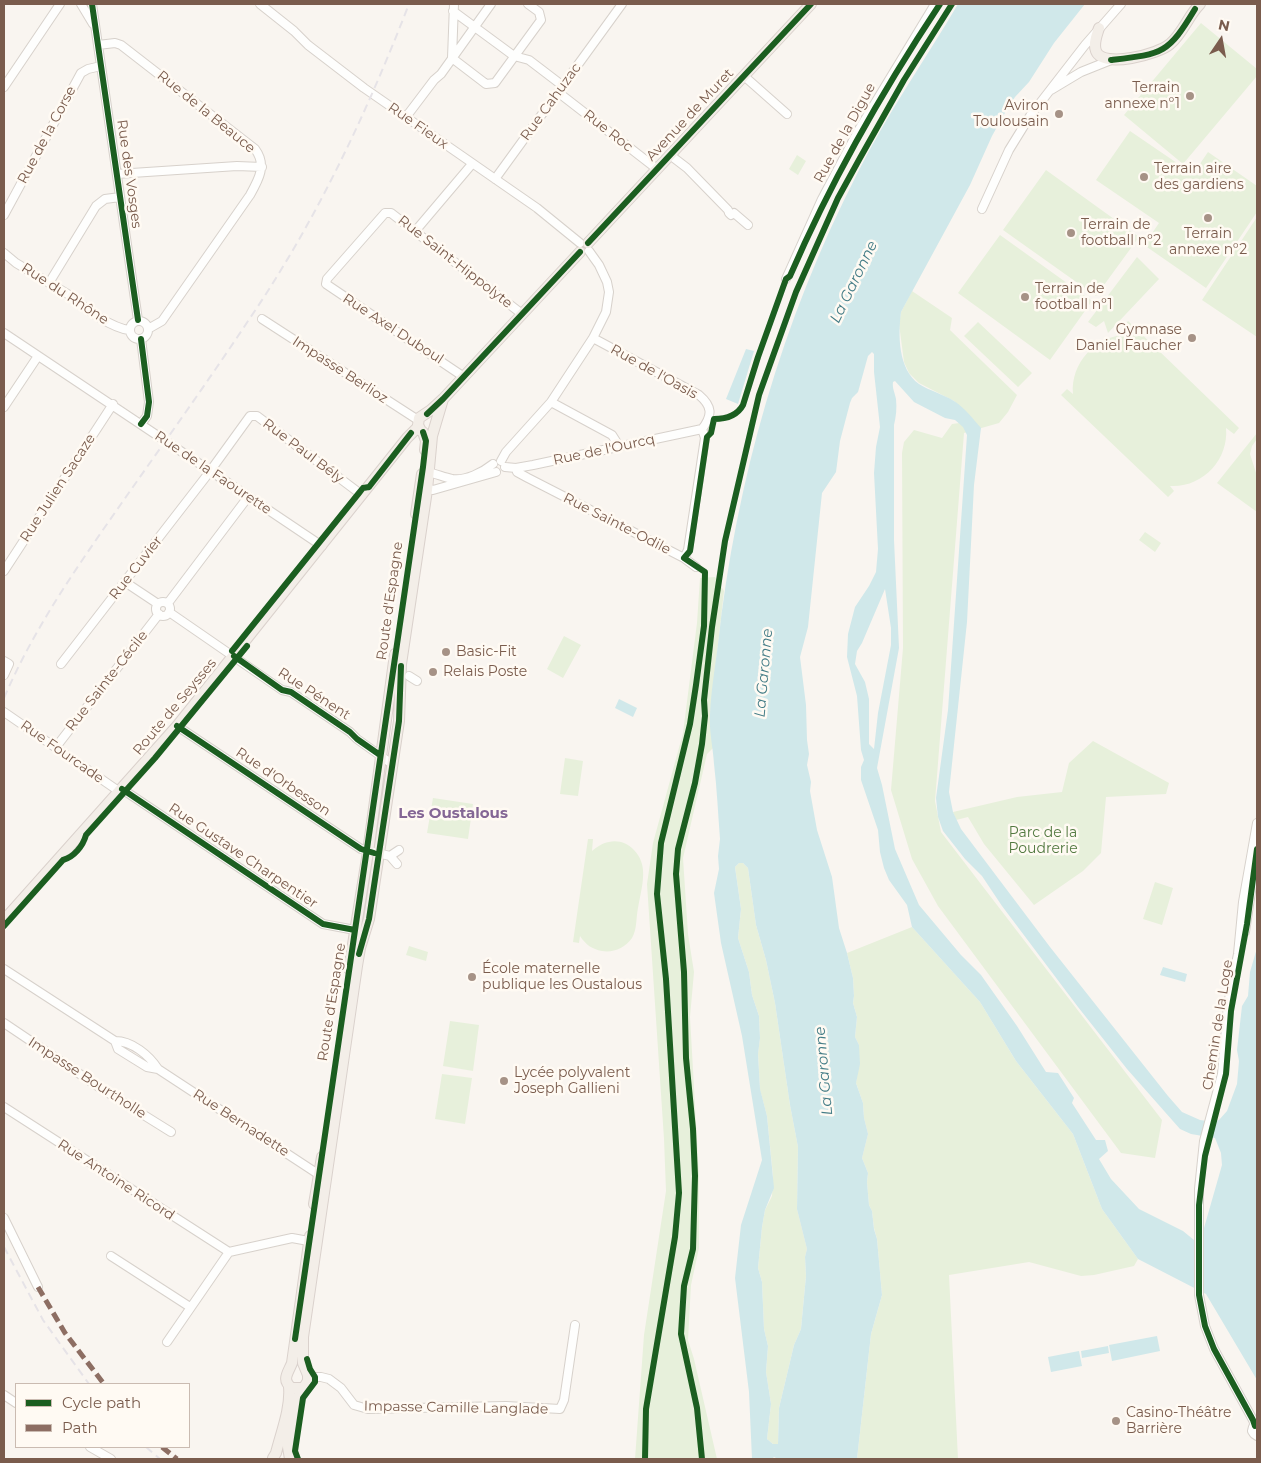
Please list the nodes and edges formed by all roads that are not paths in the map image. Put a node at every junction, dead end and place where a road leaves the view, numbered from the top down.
1 (60, 4) edge
2 (81, 4) edge
3 (92, 4) edge
4 (260, 4) edge
5 (491, 4) edge
6 (528, 4) edge
7 (620, 4) edge
8 (810, 4) edge
9 (935, 4) edge
10 (1121, 4) edge
11 (1197, 5) edge
12 (454, 7) edge
13 (475, 26) junction
14 (1099, 28) junction
15 (96, 32) junction
16 (98, 45) junction
17 (514, 56) junction
18 (452, 58) junction
19 (1112, 60) junction
20 (101, 66) junction
21 (744, 76) junction
22 (4, 87) edge
23 (561, 89) junction
24 (1051, 90) junction
25 (787, 114) dead end
26 (406, 117) junction
27 (673, 158) junction
28 (472, 164) junction
29 (262, 167) junction
30 (657, 169) junction
31 (117, 174) junction
32 (495, 179) junction
33 (120, 197) junction
34 (982, 209) dead end
35 (4, 215) edge
36 (748, 225) dead end
37 (418, 229) dead end
38 (584, 247) junction
39 (4, 253) edge
40 (327, 279) joint
41 (786, 279) dead end
42 (49, 283) junction
43 (522, 314) junction
44 (262, 319) dead end
45 (138, 320) junction
46 (148, 329) junction
47 (129, 330) junction
48 (4, 333) edge
49 (593, 338) junction
50 (141, 339) junction
51 (38, 356) junction
52 (464, 377) junction
53 (551, 402) junction
54 (113, 404) junction
55 (4, 407) edge
56 (141, 424) junction
57 (426, 424) junction
58 (702, 429) junction
59 (604, 431) junction
60 (619, 446) junction
61 (608, 448) junction
62 (500, 464) junction
63 (533, 465) junction
64 (516, 468) junction
65 (210, 471) junction
66 (425, 473) junction
67 (538, 483) junction
68 (423, 488) junction
69 (362, 495) junction
70 (248, 497) junction
71 (322, 546) junction
72 (684, 558) junction
73 (696, 567) dead end
74 (4, 571) edge
75 (125, 582) junction
76 (168, 603) junction
77 (158, 604) junction
78 (170, 612) junction
79 (158, 614) junction
80 (234, 656) junction
81 (4, 661) edge
82 (61, 664) dead end
83 (4, 675) edge
84 (409, 676) dead end
85 (417, 681) dead end
86 (4, 712) edge
87 (177, 726) junction
88 (56, 747) junction
89 (380, 755) junction
90 (392, 764) junction
91 (121, 790) junction
92 (1257, 823) edge
93 (1257, 849) edge
94 (399, 850) dead end
95 (368, 852) junction
96 (379, 854) junction
97 (390, 856) junction
98 (398, 864) dead end
99 (4, 920) edge
100 (355, 930) junction
101 (4, 969) edge
102 (4, 1023) edge
103 (4, 1107) edge
104 (1213, 1112) junction
105 (171, 1132) dead end
106 (322, 1175) junction
107 (4, 1218) edge
108 (312, 1242) junction
109 (229, 1252) junction
110 (111, 1256) dead end
111 (38, 1287) dead end
112 (190, 1307) junction
113 (575, 1325) dead end
114 (167, 1342) dead end
115 (290, 1369) junction
116 (306, 1374) junction
117 (289, 1386) junction
118 (302, 1388) junction
119 (4, 1395) edge
120 (15, 1402) edge
121 (1256, 1425) edge
122 (1257, 1436) edge
123 (92, 1448) edge
124 (111, 1459) edge
125 (271, 1459) edge
126 (285, 1459) edge
127 (290, 1459) edge

1 - 22 street
2 - 15 street, Rue des Vosges
3 - 15 street, Rue des Vosges
4 - 26 street, Rue Fieux
5 - 13 street
6 - 17 street
7 - 23 street, Rue Cahuzac
8 - 21 main road, Avenue de Muret
9 - 41 street, Rue de la Digue
10 - 14 street
11 - 19 main road
12 - 13 street, Rue Roc
12 - 18 street
13 - 17 street, Rue Roc
13 - 18 street
14 - 19 main road
14 - 24 street
15 - 16 street, Rue des Vosges
16 - 20 street, Rue des Vosges
16 - 29 street, Rue de la Beauce
17 - 18 street
17 - 23 street, Rue Roc
18 - 26 street
19 - 24 street
20 - 31 street, Rue des Vosges
20 - 35 street, Rue de la Corse
21 - 25 street
21 - 27 main road, Avenue de Muret
23 - 30 street, Rue Roc
23 - 32 street, Rue Cahuzac
24 - 34 street
26 - 28 street, Rue Fieux
27 - 30 main road, Avenue de Muret
27 - 36 street
28 - 32 street, Rue Fieux
28 - 37 street
29 - 31 street
29 - 46 street, Rue de la Beauce
30 - 38 main road, Avenue de Muret
31 - 33 street, Rue des Vosges
32 - 38 street, Rue Fieux
33 - 42 street
33 - 45 street, Rue des Vosges
38 - 43 main road, Avenue de Muret
38 - 49 street, Rue Fieux
39 - 42 street, Rue du Rhône
40 - 43 street, Rue Saint-Hippolyte
40 - 52 street, Rue Axel Duboul
42 - 47 street, Rue du Rhône
43 - 52 main road, Avenue de Muret
44 - 57 street, Impasse Berlioz
45 - 46 street
45 - 47 street
46 - 50 street
47 - 50 street
48 - 51 street, Rue de la Faourette
49 - 53 street, Rue Fieux
49 - 58 street, Rue de l'Oasis
50 - 56 street
51 - 54 street, Rue de la Faourette
51 - 55 street
52 - 57 main road, Avenue de Muret
53 - 59 street
53 - 62 street, Rue Fieux
54 - 56 street, Rue de la Faourette
54 - 74 street, Rue Julien Sacaze
56 - 65 street, Rue de la Faourette
57 - 66 main road, Route d'Espagne
57 - 69 main road, Route de Seysses
58 - 60 street, Rue de l'Ourcq
58 - 72 street
59 - 60 street
59 - 61 street
60 - 61 street, Rue de l'Ourcq
61 - 63 street, Rue de l'Ourcq
62 - 64 street, Rue de l'Ourcq
62 - 66 street
62 - 68 street
63 - 64 street, Rue de l'Ourcq
63 - 67 street
64 - 67 street, Rue Sainte-Odile
65 - 69 street, Rue Paul Bély
65 - 70 street, Rue de la Faourette
65 - 75 street, Rue Cuvier
66 - 68 main road, Route d'Espagne
67 - 72 street, Rue Sainte-Odile
68 - 89 main road, Route d'Espagne
68 - 90 main road, Route d'Espagne
69 - 71 main road, Route de Seysses
70 - 71 street, Rue de la Faourette
70 - 76 street
71 - 80 main road, Route de Seysses
72 - 73 street, Rue Sainte-Odile
75 - 77 street
75 - 82 street, Rue Cuvier
76 - 77 street
76 - 78 street
77 - 79 street
78 - 79 street
78 - 80 street, Rue Pénent
79 - 88 street, Rue Sainte-Cécile
80 - 87 main road, Route de Seysses
80 - 89 street, Rue Pénent
81 - 83 street
84 - 85 street
86 - 88 street, Rue Fourcade
87 - 91 main road, Route de Seysses
87 - 95 street, Rue d'Orbesson
88 - 91 street, Rue Fourcade
89 - 90 street
89 - 95 main road, Route d'Espagne
90 - 96 main road, Route d'Espagne
91 - 99 main road, Route de Seysses
91 - 100 street, Rue Gustave Charpentier
92 - 104 street, Chemin de la Loge
93 - 104 street, Chemin de la Loge
94 - 97 street
95 - 96 street, Rue d'Orbesson
95 - 100 main road, Route d'Espagne
96 - 97 street
96 - 106 main road, Route d'Espagne
97 - 98 street
100 - 106 main road, Route d'Espagne
101 - 106 street, Rue Bernadette
102 - 105 street, Impasse Bourtholle
103 - 109 street, Rue Antoine Ricord
104 - 121 street, Chemin de la Loge
106 - 108 main road, Route d'Espagne
107 - 111 street
108 - 109 street
108 - 115 main road, Route d'Espagne
108 - 116 main road, Route d'Espagne
109 - 112 street
110 - 112 street
112 - 114 street
113 - 116 street, Impasse Camille Langlade
115 - 116 main road
115 - 117 main road
116 - 118 main road
117 - 118 main road
117 - 125 main road
118 - 127 main road
119 - 120 street
121 - 122 street, Chemin de la Loge
123 - 124 street
125 - 126 main road

